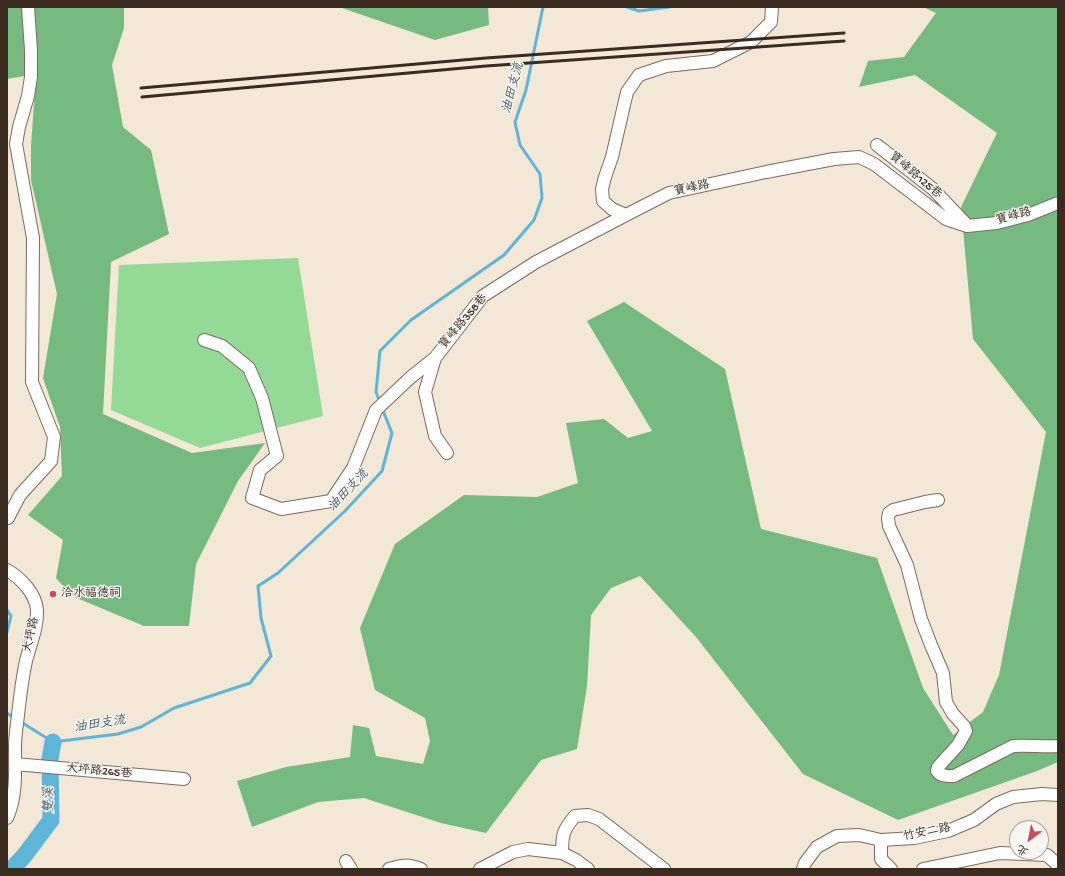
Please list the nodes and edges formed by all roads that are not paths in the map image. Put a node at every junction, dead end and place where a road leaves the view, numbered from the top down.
1 (28, 7) edge
2 (772, 7) edge
3 (877, 145) dead end
4 (1058, 203) edge
5 (626, 214) junction
6 (967, 226) junction
7 (204, 340) dead end
8 (435, 358) junction
9 (447, 453) dead end
10 (938, 500) dead end
11 (8, 518) dead end
12 (7, 570) edge
13 (1058, 746) edge
14 (15, 764) junction
15 (184, 779) dead end
16 (11, 780) edge
17 (1058, 794) edge
18 (7, 818) edge
19 (881, 840) junction
20 (562, 853) junction
21 (1058, 864) edge
22 (389, 869) edge
23 (421, 869) edge
24 (480, 869) edge
25 (588, 869) edge
26 (664, 869) edge
27 (802, 869) edge
28 (891, 869) edge
29 (923, 869) edge

1 - 11 street
2 - 5 street
3 - 6 street, 寶峰路125巷
4 - 6 street, 寶峰路
5 - 6 street, 寶峰路
5 - 8 street, 寶峰路358巷
7 - 8 street
8 - 9 street, 寶峰路358巷
10 - 13 street
12 - 14 street, 大坪路
14 - 15 street, 大坪路265巷
14 - 16 street
16 - 18 street
17 - 19 street, 竹安二路
19 - 27 street, 竹安二路
19 - 28 street
20 - 24 street
20 - 25 street
20 - 26 street
21 - 29 street
22 - 23 street

